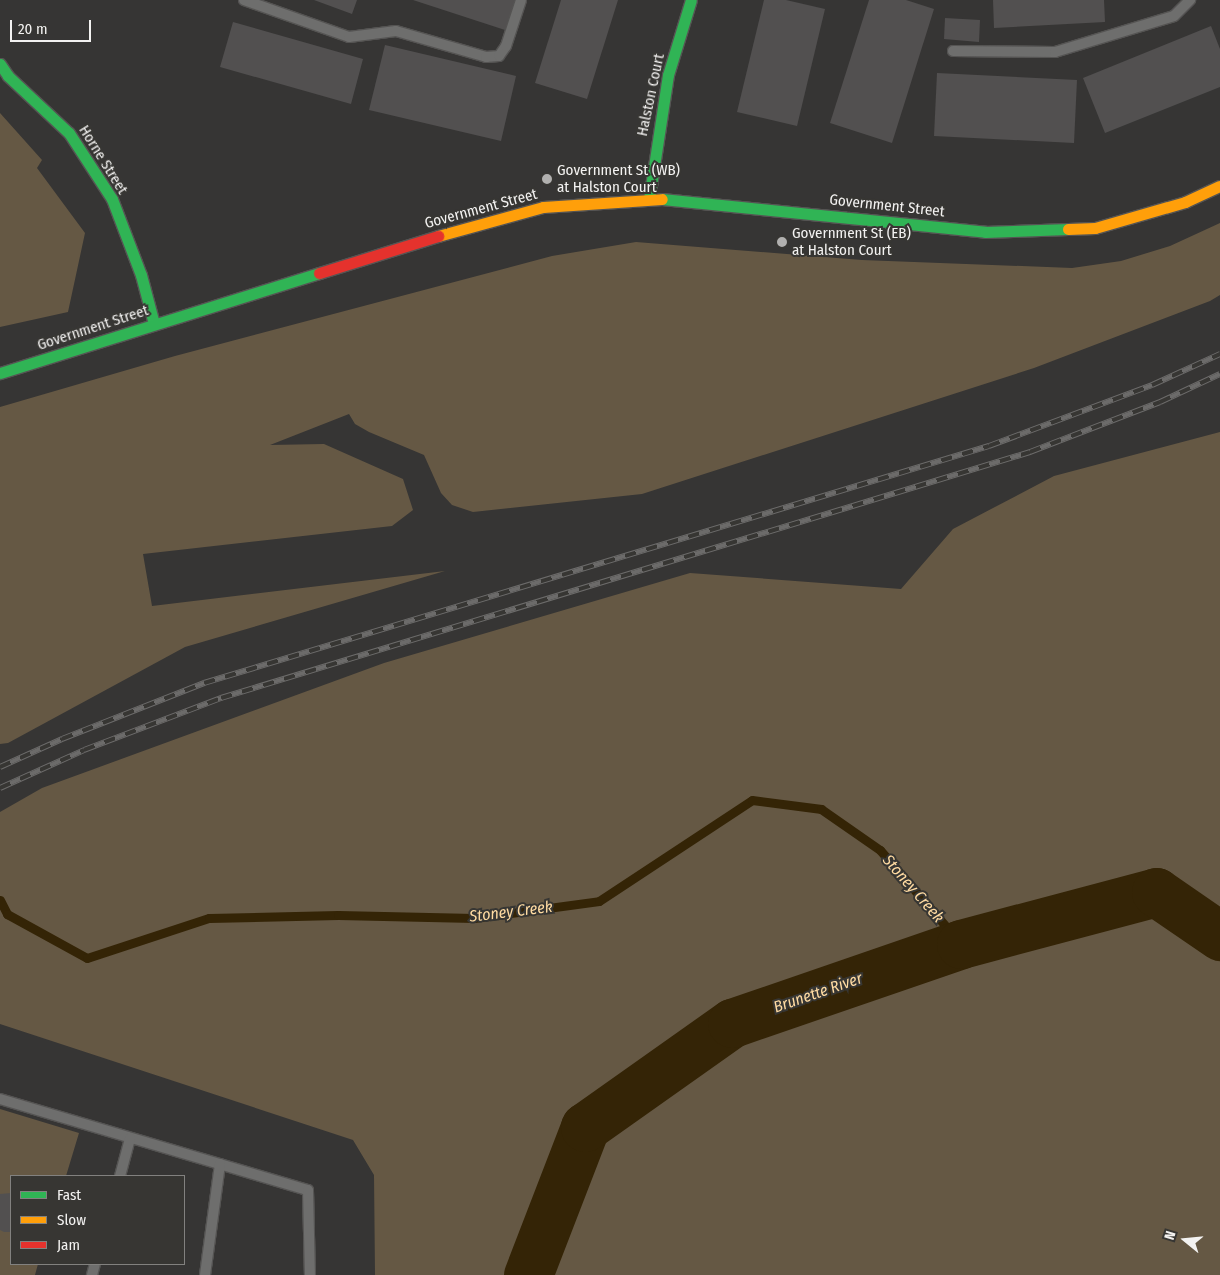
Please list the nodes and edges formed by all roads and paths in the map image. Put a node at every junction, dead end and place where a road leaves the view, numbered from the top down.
1 (244, 0) edge
2 (521, 0) edge
3 (691, 0) edge
4 (1190, 0) edge
5 (953, 51) dead end
6 (0, 64) edge
7 (1220, 186) edge
8 (649, 199) junction
9 (154, 324) junction
10 (0, 373) edge
11 (0, 1100) edge
12 (130, 1138) junction
13 (220, 1164) junction
14 (120, 1175) edge
15 (205, 1275) edge
16 (310, 1275) edge

1 - 2 lane
3 - 8 street, Halston Court
4 - 5 lane
6 - 9 street, Horne Street
7 - 8 street, Government Street
8 - 9 street, Government Street
9 - 10 street, Government Street
11 - 12 lane
12 - 13 lane
12 - 14 lane
13 - 15 lane
13 - 16 lane

